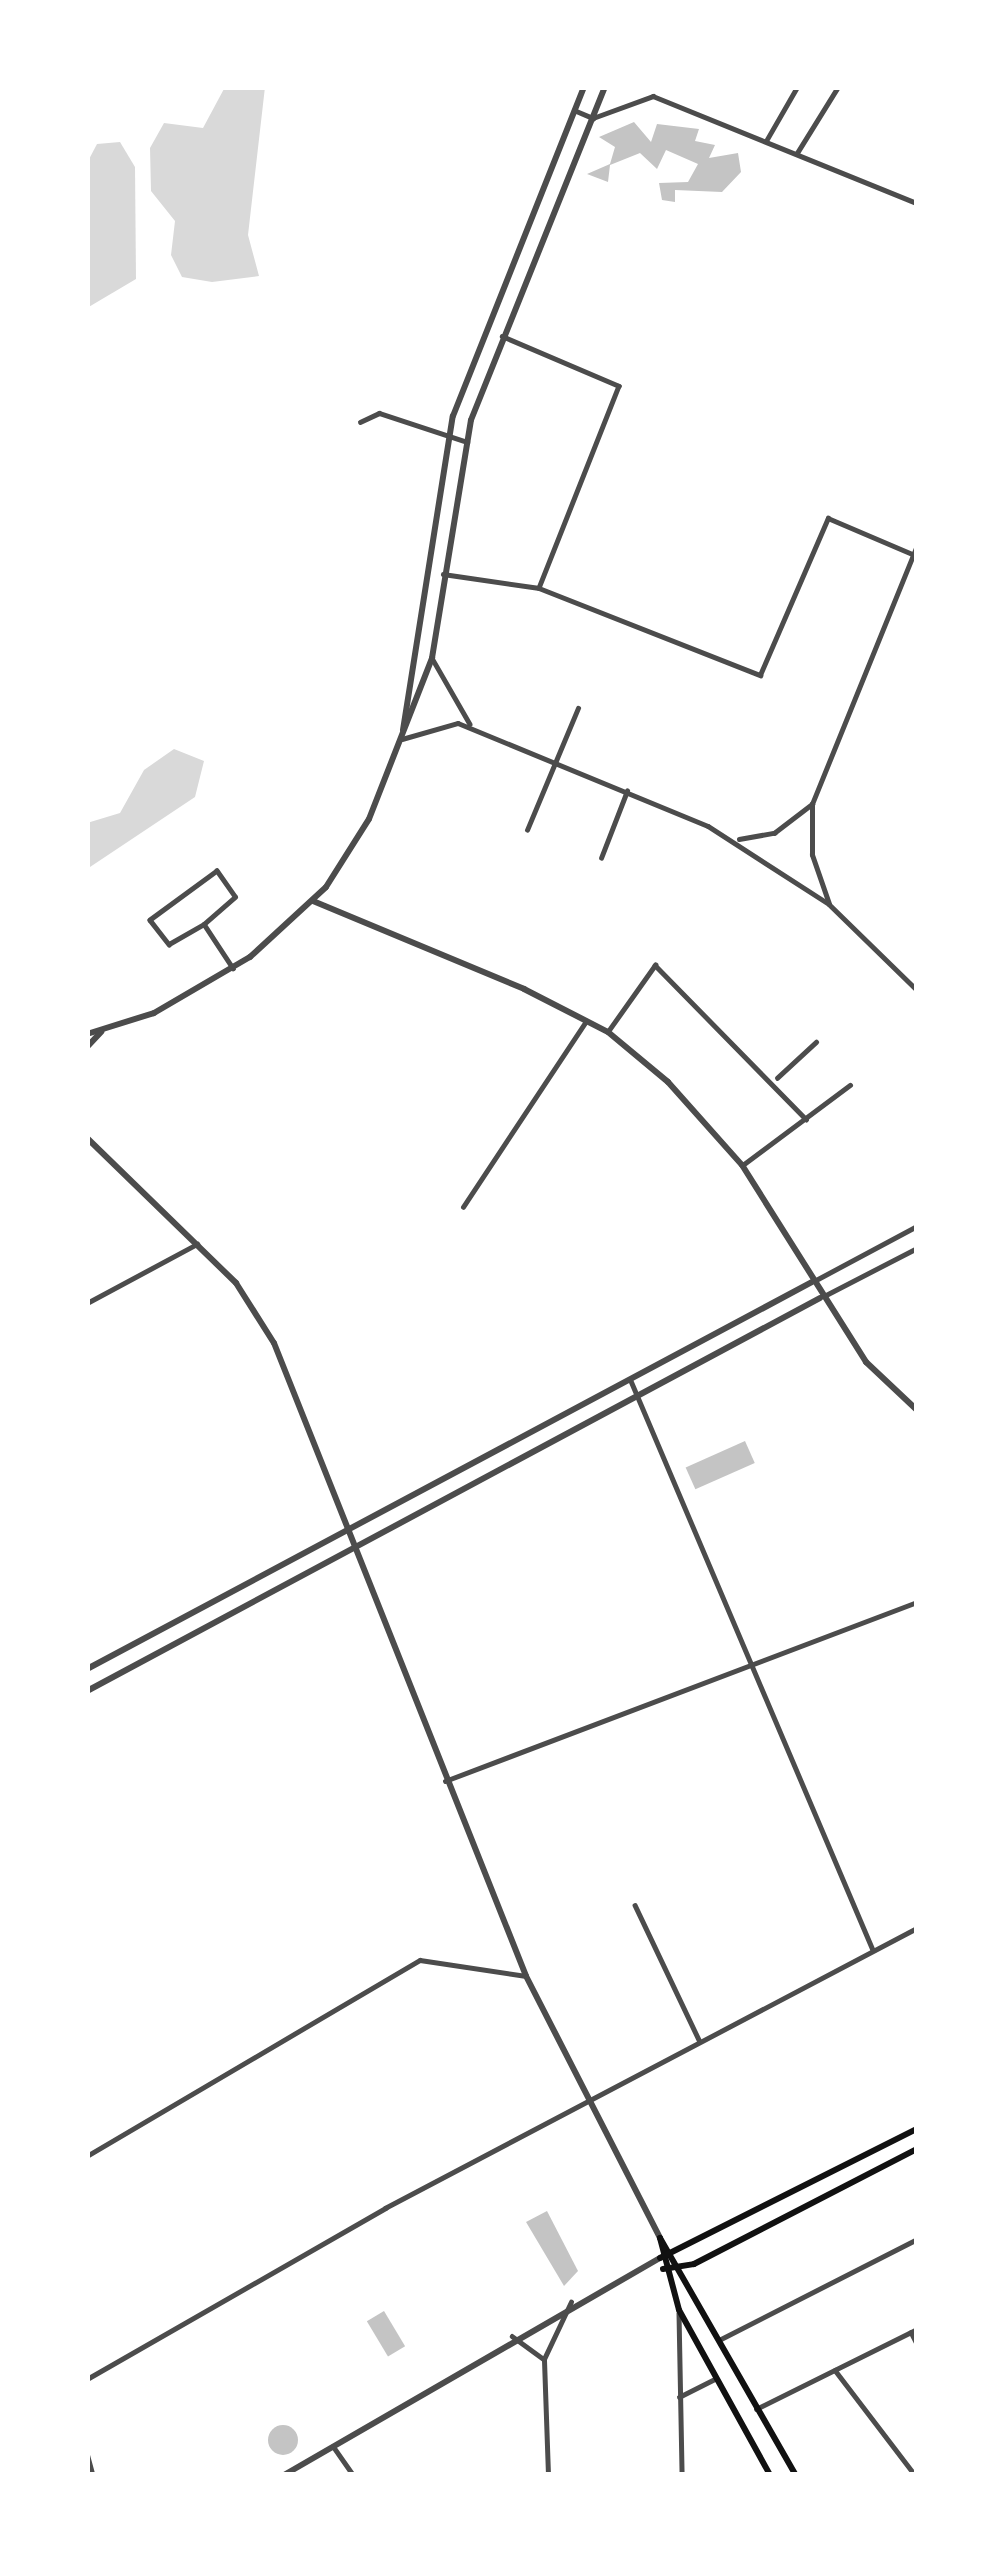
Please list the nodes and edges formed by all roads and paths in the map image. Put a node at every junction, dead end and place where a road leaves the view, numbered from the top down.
1 (584, 87) edge
2 (605, 87) edge
3 (646, 87) edge
4 (797, 87) edge
5 (838, 87) edge
6 (653, 96) junction
7 (574, 110) junction
8 (592, 118) junction
9 (766, 141) junction
10 (797, 154) junction
11 (917, 203) edge
12 (502, 336) junction
13 (360, 422) dead end
14 (448, 437) junction
15 (467, 442) junction
16 (917, 545) edge
17 (915, 555) edge
18 (443, 574) junction
19 (538, 588) junction
20 (432, 658) junction
21 (578, 708) dead end
22 (474, 728) junction
23 (402, 739) junction
24 (556, 762) junction
25 (627, 791) junction
26 (812, 803) junction
27 (527, 830) dead end
28 (734, 839) junction
29 (602, 858) dead end
30 (313, 902) junction
31 (830, 904) junction
32 (204, 924) junction
33 (233, 968) junction
34 (917, 990) edge
35 (586, 1021) junction
36 (103, 1029) junction
37 (608, 1033) junction
38 (87, 1034) edge
39 (816, 1042) dead end
40 (87, 1047) edge
41 (777, 1078) junction
42 (850, 1085) dead end
43 (806, 1119) junction
44 (87, 1138) edge
45 (742, 1165) junction
46 (463, 1207) dead end
47 (917, 1226) edge
48 (197, 1244) junction
49 (917, 1248) edge
50 (812, 1282) junction
51 (820, 1298) junction
52 (87, 1303) edge
53 (705, 1341) junction
54 (712, 1354) junction
55 (631, 1380) junction
56 (637, 1394) junction
57 (917, 1410) edge
58 (488, 1456) junction
59 (496, 1471) junction
60 (442, 1481) junction
61 (451, 1496) junction
62 (346, 1531) junction
63 (353, 1550) junction
64 (917, 1602) edge
65 (749, 1668) junction
66 (87, 1669) edge
67 (87, 1690) edge
68 (445, 1781) junction
69 (635, 1904) dead end
70 (917, 1928) edge
71 (873, 1950) junction
72 (526, 1976) junction
73 (699, 2040) junction
74 (586, 2098) junction
75 (917, 2129) edge
76 (917, 2149) edge
77 (87, 2156) edge
78 (660, 2238) junction
79 (917, 2239) edge
80 (674, 2252) junction
81 (660, 2258) junction
82 (643, 2266) junction
83 (682, 2266) junction
84 (663, 2269) junction
85 (571, 2302) junction
86 (679, 2310) junction
87 (914, 2330) edge
88 (512, 2336) junction
89 (719, 2340) junction
90 (917, 2344) edge
91 (544, 2359) junction
92 (835, 2370) junction
93 (87, 2379) edge
94 (715, 2379) junction
95 (679, 2397) junction
96 (756, 2409) junction
97 (333, 2446) junction
98 (87, 2453) edge
99 (93, 2475) edge
100 (284, 2475) edge
101 (353, 2475) edge
102 (548, 2475) edge
103 (682, 2475) edge
104 (770, 2475) edge
105 (796, 2475) edge
106 (915, 2475) edge

1 - 7 street
2 - 8 street
3 - 6 street
4 - 9 street
5 - 10 street
6 - 8 street
6 - 9 street
7 - 8 street
7 - 14 street
8 - 12 street
9 - 10 street
10 - 11 street
12 - 15 street
12 - 19 street
13 - 14 street
14 - 15 street
14 - 23 street
15 - 18 street
16 - 17 street
17 - 19 street
17 - 26 street
18 - 19 street
18 - 20 street
20 - 22 street
20 - 23 street
21 - 24 street
22 - 23 street
22 - 24 street
23 - 30 street
24 - 25 street
24 - 27 street
25 - 28 street
25 - 29 street
26 - 28 street
26 - 31 street
28 - 31 street
30 - 33 street
30 - 35 street
31 - 34 street
32 - 32 street
32 - 33 street
33 - 36 street
35 - 37 street
35 - 46 street
36 - 38 street
36 - 40 street
37 - 41 street
37 - 45 street
39 - 41 street
41 - 43 street
42 - 43 street
43 - 45 street
44 - 48 street
45 - 50 street
47 - 50 street
48 - 52 street
48 - 62 street
49 - 51 street
50 - 51 street
50 - 53 street
51 - 54 street
51 - 57 street
53 - 54 street
53 - 55 street
54 - 56 street
55 - 56 street
55 - 58 street
56 - 59 street
56 - 65 street
58 - 59 street
58 - 60 street
59 - 61 street
60 - 61 street
60 - 62 street
61 - 63 street
62 - 63 street
62 - 66 street
63 - 67 street
63 - 68 street
64 - 65 street
65 - 68 street
65 - 71 street
68 - 72 street
69 - 73 street
70 - 71 street
71 - 73 street
72 - 74 street
72 - 77 street
73 - 74 street
74 - 78 street
74 - 93 street
75 - 80 main road
76 - 83 main road
78 - 80 main road
78 - 81 main road
79 - 89 street
80 - 81 main road
80 - 83 main road
81 - 82 street
81 - 84 main road
82 - 84 street
82 - 85 street
83 - 84 main road
83 - 89 main road
84 - 86 main road
85 - 88 street
85 - 91 street
86 - 94 main road
86 - 95 street
87 - 90 street
87 - 92 street
88 - 91 street
88 - 97 street
89 - 96 main road
91 - 102 street
92 - 96 street
92 - 106 street
94 - 95 street
94 - 104 main road
95 - 103 street
96 - 105 main road
97 - 100 street
97 - 101 street
98 - 99 street

